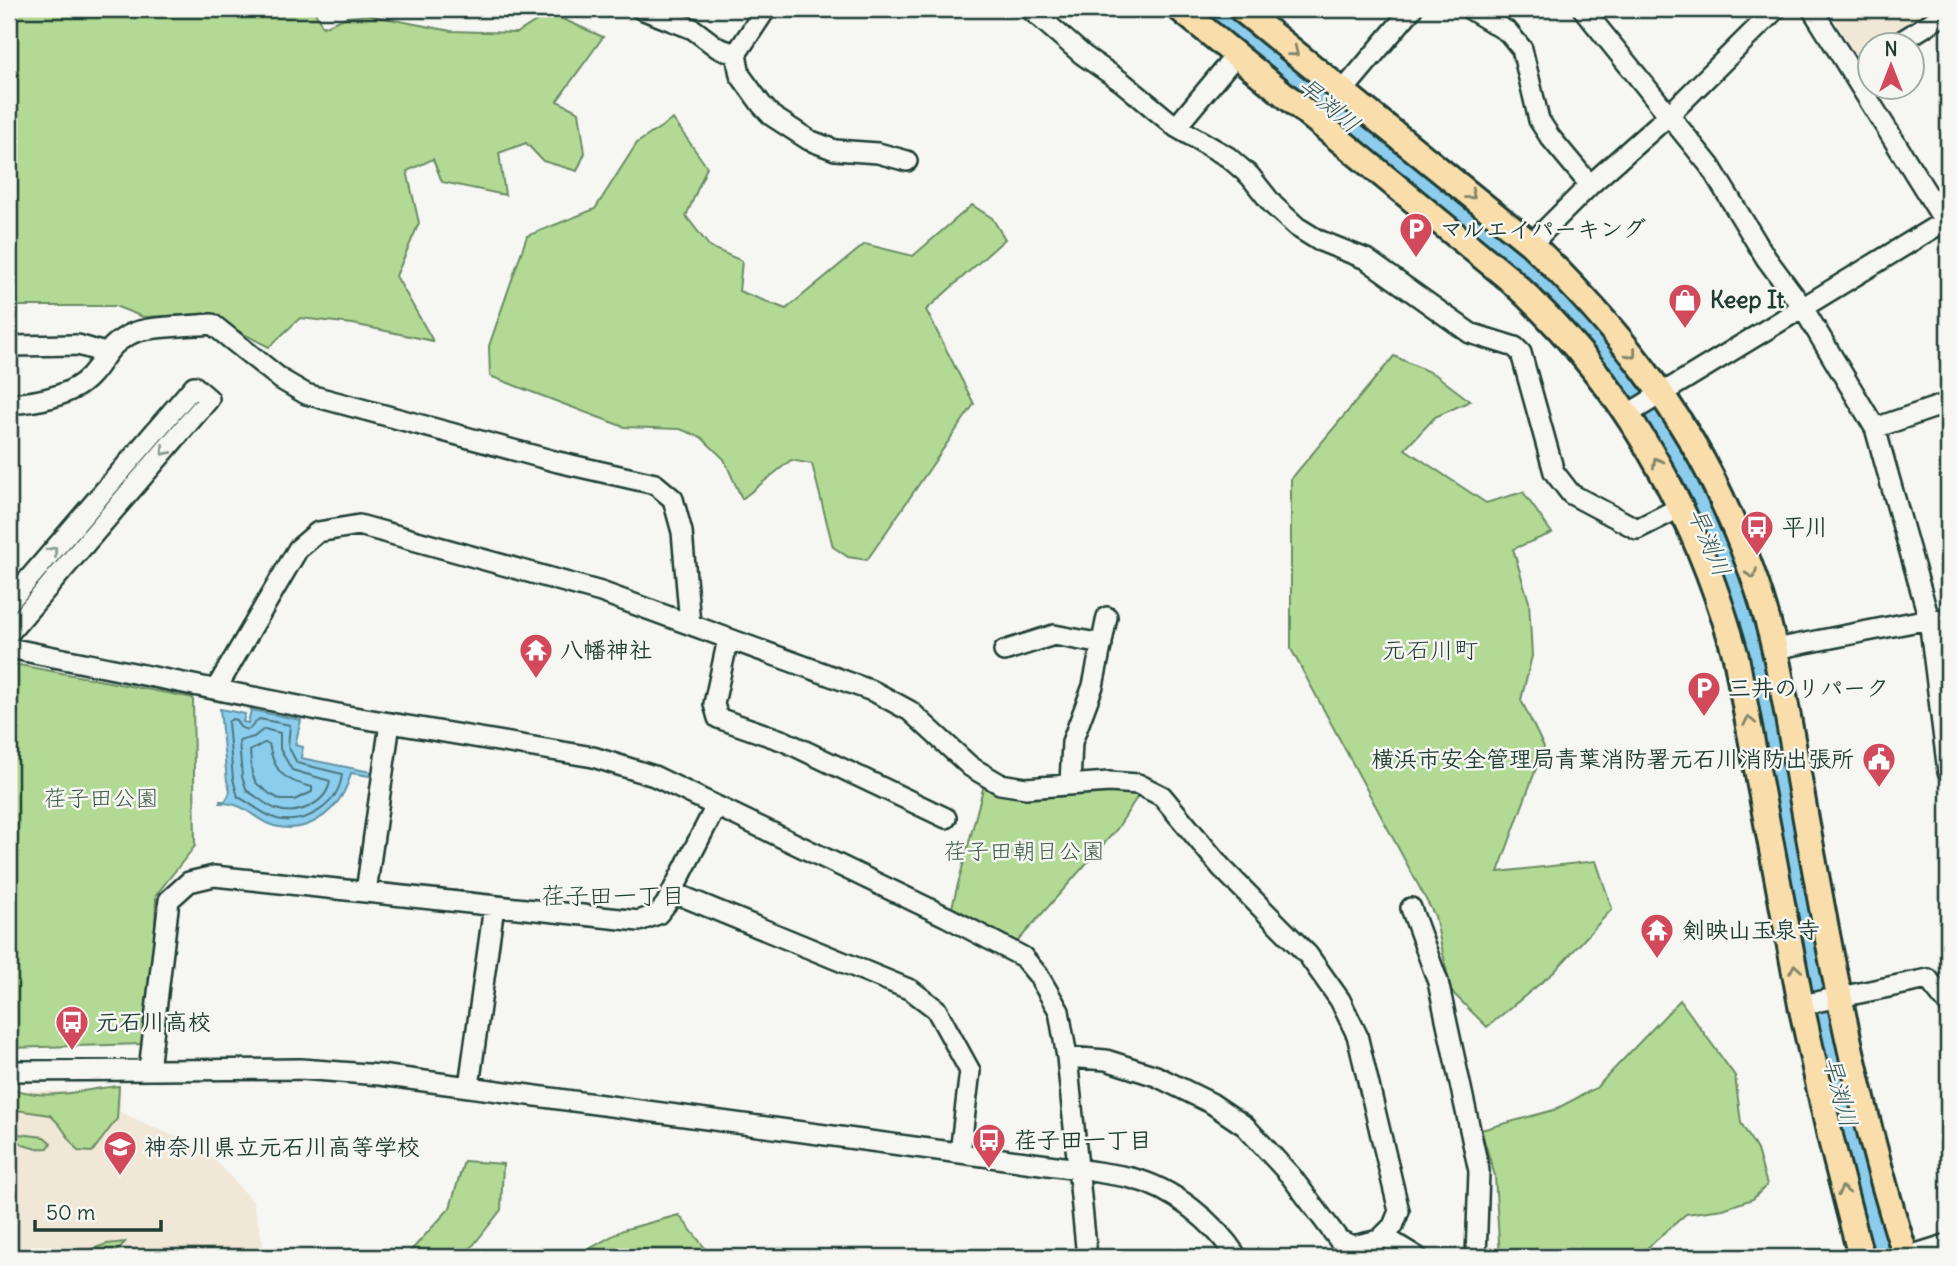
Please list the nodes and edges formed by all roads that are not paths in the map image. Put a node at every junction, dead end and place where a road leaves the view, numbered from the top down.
1 (641, 9) edge
2 (766, 9) edge
3 (1030, 9) edge
4 (1180, 9) edge
5 (1241, 9) edge
6 (1412, 9) edge
7 (1470, 9) edge
8 (1583, 9) edge
9 (1776, 9) edge
10 (1812, 9) edge
11 (1948, 12) edge
12 (1916, 32) edge
13 (736, 54) junction
14 (1236, 55) junction
15 (1856, 69) edge
16 (1851, 72) junction
17 (1343, 91) junction
18 (1669, 115) junction
19 (1176, 127) junction
20 (907, 161) dead end
21 (1590, 185) junction
22 (1947, 222) edge
23 (1531, 244) junction
24 (1803, 308) junction
25 (11, 346) dead end
26 (105, 353) junction
27 (1948, 402) edge
28 (1644, 403) junction
29 (9, 404) edge
30 (1875, 428) junction
31 (1681, 506) junction
32 (9, 603) edge
33 (1107, 617) dead end
34 (1938, 620) edge
35 (690, 624) junction
36 (9, 632) edge
37 (728, 639) junction
38 (1102, 644) junction
39 (9, 648) edge
40 (1775, 649) junction
41 (1004, 651) dead end
42 (216, 689) junction
43 (390, 723) junction
44 (1948, 772) edge
45 (1070, 784) junction
46 (716, 806) junction
47 (946, 818) dead end
48 (366, 892) junction
49 (671, 892) junction
50 (494, 906) junction
51 (1411, 908) dead end
52 (1838, 998) junction
53 (1948, 1004) edge
54 (1801, 1005) junction
55 (1066, 1057) junction
56 (149, 1070) junction
57 (9, 1071) edge
58 (469, 1086) junction
59 (960, 1153) junction
60 (1078, 1169) junction
61 (1383, 1236) junction
62 (1948, 1244) edge
63 (1087, 1257) edge
64 (1237, 1257) edge
65 (1417, 1257) edge
66 (1476, 1257) edge
67 (1861, 1257) edge
68 (1906, 1257) edge

1 - 13 street
2 - 13 street
3 - 19 street
4 - 14 main road
5 -> 17 main road
6 - 17 street
7 - 21 street
8 - 18 street
9 - 18 street
10 - 16 street
11 - 12 street
13 - 20 street
14 - 19 street
14 - 28 main road
15 - 16 street
16 - 22 street
17 -> 23 main road
18 - 21 street
18 - 24 street
19 - 31 street
21 - 23 street
22 - 24 street
23 -> 28 main road
24 - 28 street
24 - 30 street
25 - 26 street
26 - 29 street
26 - 35 street
27 - 30 street
31 -> 28 main road
28 -> 40 main road
30 - 34 street
54 -> 31 main road
32 -> 36 street
33 - 38 street
34 - 40 street
34 - 44 street
35 - 37 street
35 - 42 street
37 - 45 street
37 - 47 street
38 - 41 street
38 - 45 street
39 - 42 street
40 - 52 main road
42 - 43 street
43 - 46 street
43 - 48 street
45 - 61 street
46 - 49 street
46 - 55 street
48 - 50 street
48 - 56 street
49 - 50 street
49 - 59 street
50 - 58 street
51 - 66 street
52 - 53 street
52 - 54 street
52 - 68 main road
67 -> 54 main road
55 - 60 street
55 - 61 street
56 - 57 street
56 - 58 street
58 - 59 street
59 - 60 street
60 - 63 street
60 - 64 street
61 - 65 street
62 - 68 street

